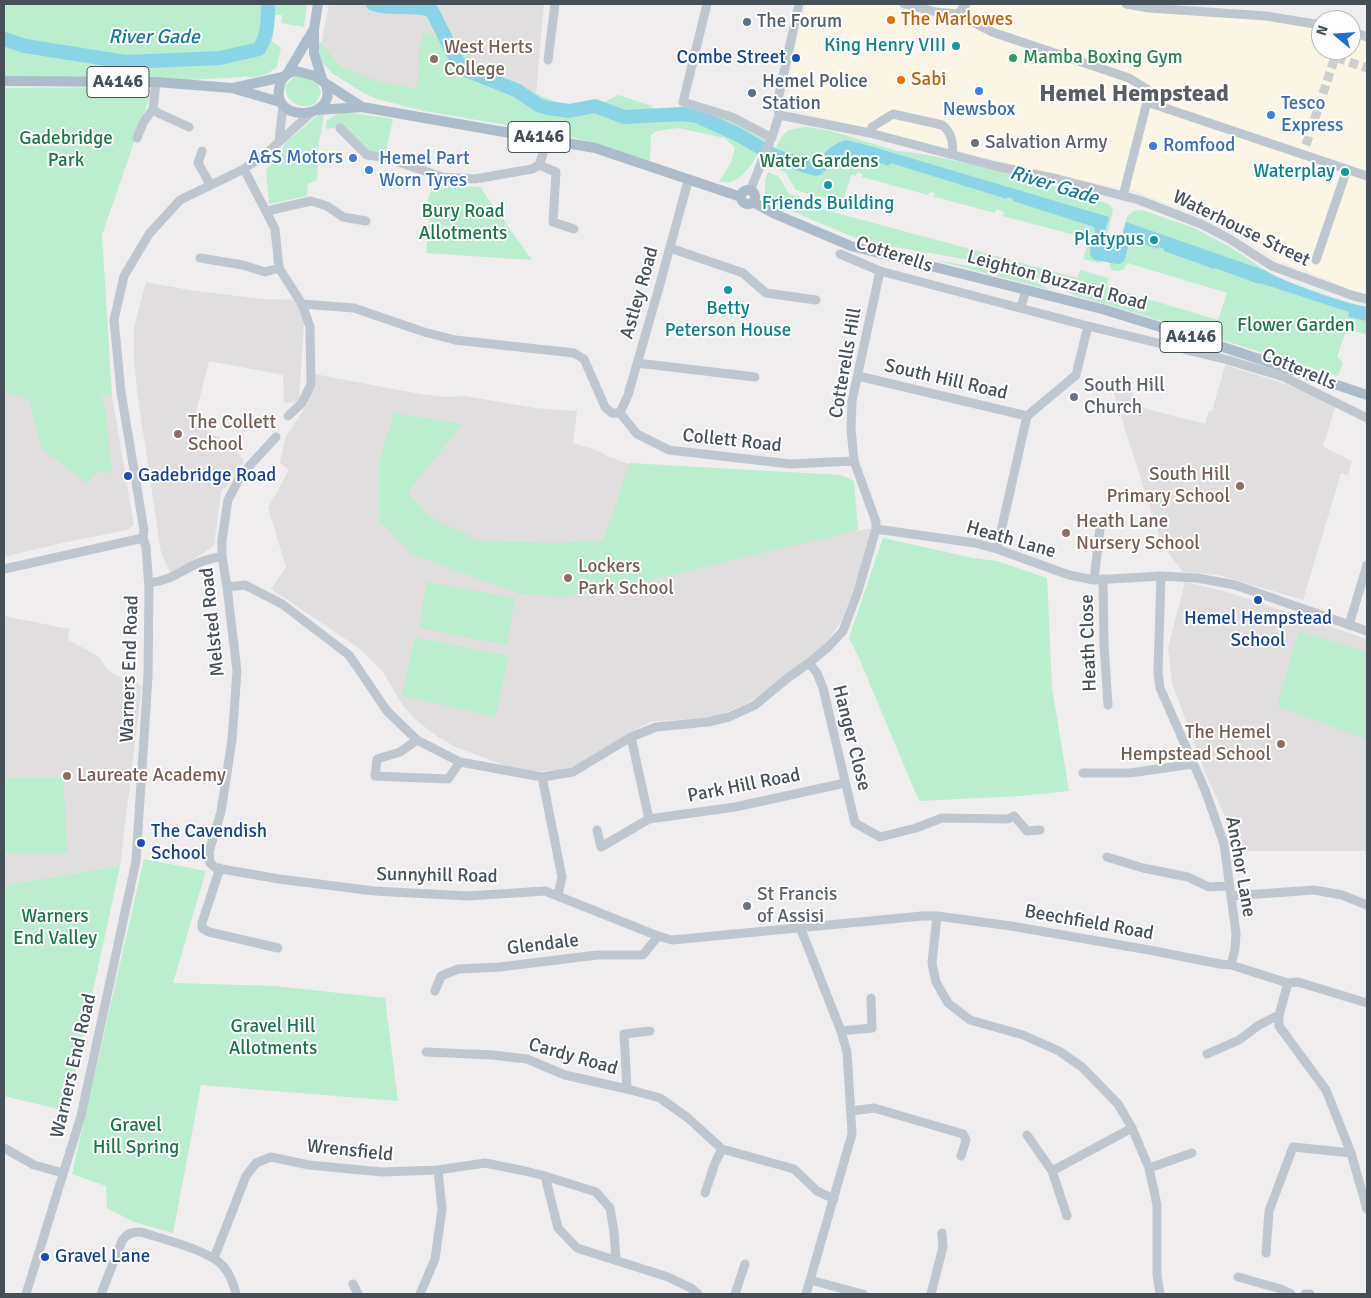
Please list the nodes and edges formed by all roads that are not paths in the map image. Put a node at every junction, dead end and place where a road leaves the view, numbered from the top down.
1 (318, 4) edge
2 (555, 4) edge
3 (707, 4) edge
4 (799, 4) edge
5 (904, 4) edge
6 (958, 4) edge
7 (966, 4) edge
8 (1126, 4) edge
9 (958, 14) junction
10 (1311, 23) edge
11 (314, 29) junction
12 (548, 60) dead end
13 (285, 76) junction
14 (4, 80) edge
15 (323, 81) junction
16 (156, 82) junction
17 (232, 88) junction
18 (1147, 102) junction
19 (282, 104) junction
20 (154, 108) junction
21 (362, 108) junction
22 (315, 111) junction
23 (779, 115) junction
24 (189, 127) dead end
25 (340, 128) dead end
26 (870, 133) junction
27 (137, 138) dead end
28 (544, 138) junction
29 (771, 140) junction
30 (279, 141) junction
31 (1306, 145) tunnel mouth
32 (202, 151) dead end
33 (952, 154) junction
34 (1303, 154) junction
35 (539, 166) junction
36 (244, 169) junction
37 (1347, 169) junction
38 (1367, 176) edge
39 (688, 180) junction
40 (210, 184) junction
41 (750, 191) junction
42 (1123, 196) junction
43 (741, 197) junction
44 (753, 202) junction
45 (267, 211) junction
46 (366, 221) dead end
47 (574, 229) dead end
48 (670, 248) junction
49 (840, 254) dead end
50 (200, 258) dead end
51 (1316, 260) dead end
52 (278, 268) junction
53 (880, 271) junction
54 (1026, 290) junction
55 (1367, 299) edge
56 (816, 300) dead end
57 (302, 304) junction
58 (1021, 307) junction
59 (1088, 326) junction
60 (637, 363) junction
61 (858, 376) junction
62 (755, 377) dead end
63 (1367, 393) edge
64 (620, 413) junction
65 (288, 416) dead end
66 (1027, 416) junction
67 (1367, 418) edge
68 (276, 437) dead end
69 (854, 461) junction
70 (876, 529) junction
71 (1100, 529) dead end
72 (143, 538) junction
73 (997, 550) junction
74 (222, 556) junction
75 (1367, 565) edge
76 (4, 569) edge
77 (1161, 576) junction
78 (1099, 580) junction
79 (149, 583) junction
80 (227, 587) junction
81 (1349, 625) junction
82 (1367, 631) edge
83 (809, 663) junction
84 (1108, 705) dead end
85 (631, 737) junction
86 (417, 740) junction
87 (460, 762) junction
88 (1193, 764) junction
89 (1083, 773) dead end
90 (542, 777) junction
91 (845, 783) junction
92 (649, 819) junction
93 (597, 830) dead end
94 (1040, 830) dead end
95 (1107, 857) dead end
96 (210, 862) joint
97 (220, 868) junction
98 (1229, 886) junction
99 (558, 895) junction
100 (1231, 896) junction
101 (1367, 905) edge
102 (937, 916) junction
103 (800, 927) junction
104 (658, 936) junction
105 (278, 948) dead end
106 (1231, 965) junction
107 (1288, 982) junction
108 (435, 991) dead end
109 (871, 998) dead end
110 (1367, 1003) edge
111 (1279, 1015) junction
112 (841, 1030) junction
113 (650, 1031) dead end
114 (426, 1052) dead end
115 (1207, 1054) dead end
116 (627, 1089) junction
117 (852, 1111) junction
118 (1132, 1128) junction
119 (1027, 1135) dead end
120 (4, 1148) edge
121 (722, 1150) junction
122 (1192, 1153) dead end
123 (1351, 1153) junction
124 (961, 1156) dead end
125 (1149, 1168) junction
126 (438, 1170) junction
127 (1052, 1171) junction
128 (63, 1173) junction
129 (545, 1176) junction
130 (705, 1193) dead end
131 (834, 1199) junction
132 (1367, 1209) edge
133 (1067, 1216) dead end
134 (942, 1233) dead end
135 (1266, 1253) dead end
136 (214, 1258) junction
137 (616, 1260) junction
138 (745, 1264) dead end
139 (1238, 1277) dead end
140 (810, 1280) junction
141 (353, 1284) dead end
142 (26, 1294) edge
143 (101, 1294) edge
144 (236, 1294) edge
145 (358, 1294) edge
146 (421, 1294) edge
147 (698, 1294) edge
148 (735, 1294) edge
149 (806, 1294) edge
150 (863, 1294) edge
151 (931, 1294) edge
152 (1160, 1294) edge
153 (1291, 1294) edge
154 (1305, 1294) edge
155 (1310, 1294) edge

1 - 11 main road
2 - 12 street
3 - 29 street
4 - 23 street
5 - 9 street
6 - 9 street
7 - 9 street
8 - 10 street
9 - 18 street
11 - 13 main road
11 - 15 main road
13 - 15 main road
13 - 17 main road, A4146
13 - 19 main road
14 - 16 main road, A4146
15 - 21 main road, A4146
15 - 22 main road
16 - 17 main road, A4146
16 - 20 street
17 - 19 main road, A4146
18 - 34 street
18 - 42 street
19 - 22 main road
19 - 30 street
20 - 24 street
20 - 27 street
21 - 22 main road, A4146
21 - 28 main road, A4146
22 - 30 street, Warners End Road
23 - 26 street, Waterhouse Street
23 - 29 street
25 - 35 street
26 - 33 street, Waterhouse Street
26 - 33 street
28 - 35 street
28 - 39 main road, A4146
29 - 41 street
30 - 36 street, Warners End Road
31 - 34 street
32 - 40 street
33 - 42 street, Waterhouse Street
34 - 37 street
35 - 47 street
36 - 40 street, Warners End Road
36 - 45 street
37 - 38 street
37 - 51 street
39 - 43 main road, A4146
39 - 48 street, Astley Road
40 - 72 street, Warners End Road
41 - 43 main road
41 - 44 main road
42 - 55 street, Waterhouse Street
43 - 44 main road
44 - 54 main road, Leighton Buzzard Road / A4146
45 - 46 street
45 - 52 street
48 - 56 street
48 - 60 street, Astley Road
49 - 53 street, Cotterells
50 - 52 street
52 - 57 street
53 - 58 street, Cotterells
53 - 61 street, Cotterells Hill
54 - 58 street
54 - 63 main road, Leighton Buzzard Road / A4146
57 - 64 street, Collett Road
57 - 65 street
58 - 59 street, Cotterells
59 - 66 street
59 - 67 street, Cotterells
60 - 62 street
60 - 64 street, Astley Road
61 - 66 street, South Hill Road
61 - 69 street, Cotterells Hill
64 - 69 street, Collett Road
66 - 73 street
68 - 74 street, Melsted Road
69 - 70 street, Cotterells Hill
70 - 73 street, Heath Lane
70 - 83 street
71 - 78 street, Heath Close
72 - 76 street
72 - 79 street, Warners End Road
73 - 78 street, Heath Lane
74 - 79 street
74 - 80 street, Melsted Road
75 - 81 street
77 - 78 street, Heath Lane
77 - 81 street, Heath Lane
77 - 88 street, Anchor Lane
78 - 84 street, Heath Close
79 - 128 street, Warners End Road
80 - 86 street
80 - 96 street, Melsted Road
81 - 82 street, Heath Lane
83 - 85 street
83 - 91 street, Hanger Close
85 - 90 street
85 - 92 street
86 - 87 street
86 - 87 street
87 - 90 street
88 - 89 street
88 - 98 street, Anchor Lane
90 - 99 street
91 - 92 street, Park Hill Road
91 - 94 street, Hanger Close
92 - 93 street, Park Hill Road
95 - 98 street
96 - 97 street, Sunnyhill Road
97 - 99 street, Sunnyhill Road
97 - 105 street
98 - 100 street, Anchor Lane
99 - 104 street, Sunnyhill Road
100 - 101 street
100 - 106 street, Anchor Lane
102 - 103 street, Beechfield Road
102 - 106 street, Beechfield Road
102 - 118 street
103 - 104 street, Sunnyhill Road
103 - 112 street
104 - 108 street, Glendale
106 - 107 street, Beechfield Road
107 - 110 street, Beechfield Road
107 - 111 street
109 - 112 street
111 - 115 street
111 - 123 street
112 - 117 street
113 - 116 street
114 - 116 street, Cardy Road
116 - 121 street, Cardy Road
117 - 124 street
117 - 131 street
118 - 125 street
118 - 127 street
119 - 127 street
120 - 128 street
121 - 130 street
121 - 131 street, Cardy Road
122 - 125 street
123 - 132 street
123 - 135 street
125 - 152 street
126 - 129 street, Wrensfield
126 - 136 street, Wrensfield
126 - 146 street
127 - 133 street
128 - 142 street, Warners End Road
129 - 137 street
129 - 137 street, Wrensfield
131 - 140 street
134 - 151 street
136 - 143 street
136 - 144 street
137 - 147 street
138 - 148 street
139 - 153 street
140 - 149 street
140 - 150 street
141 - 145 street
154 - 155 street

